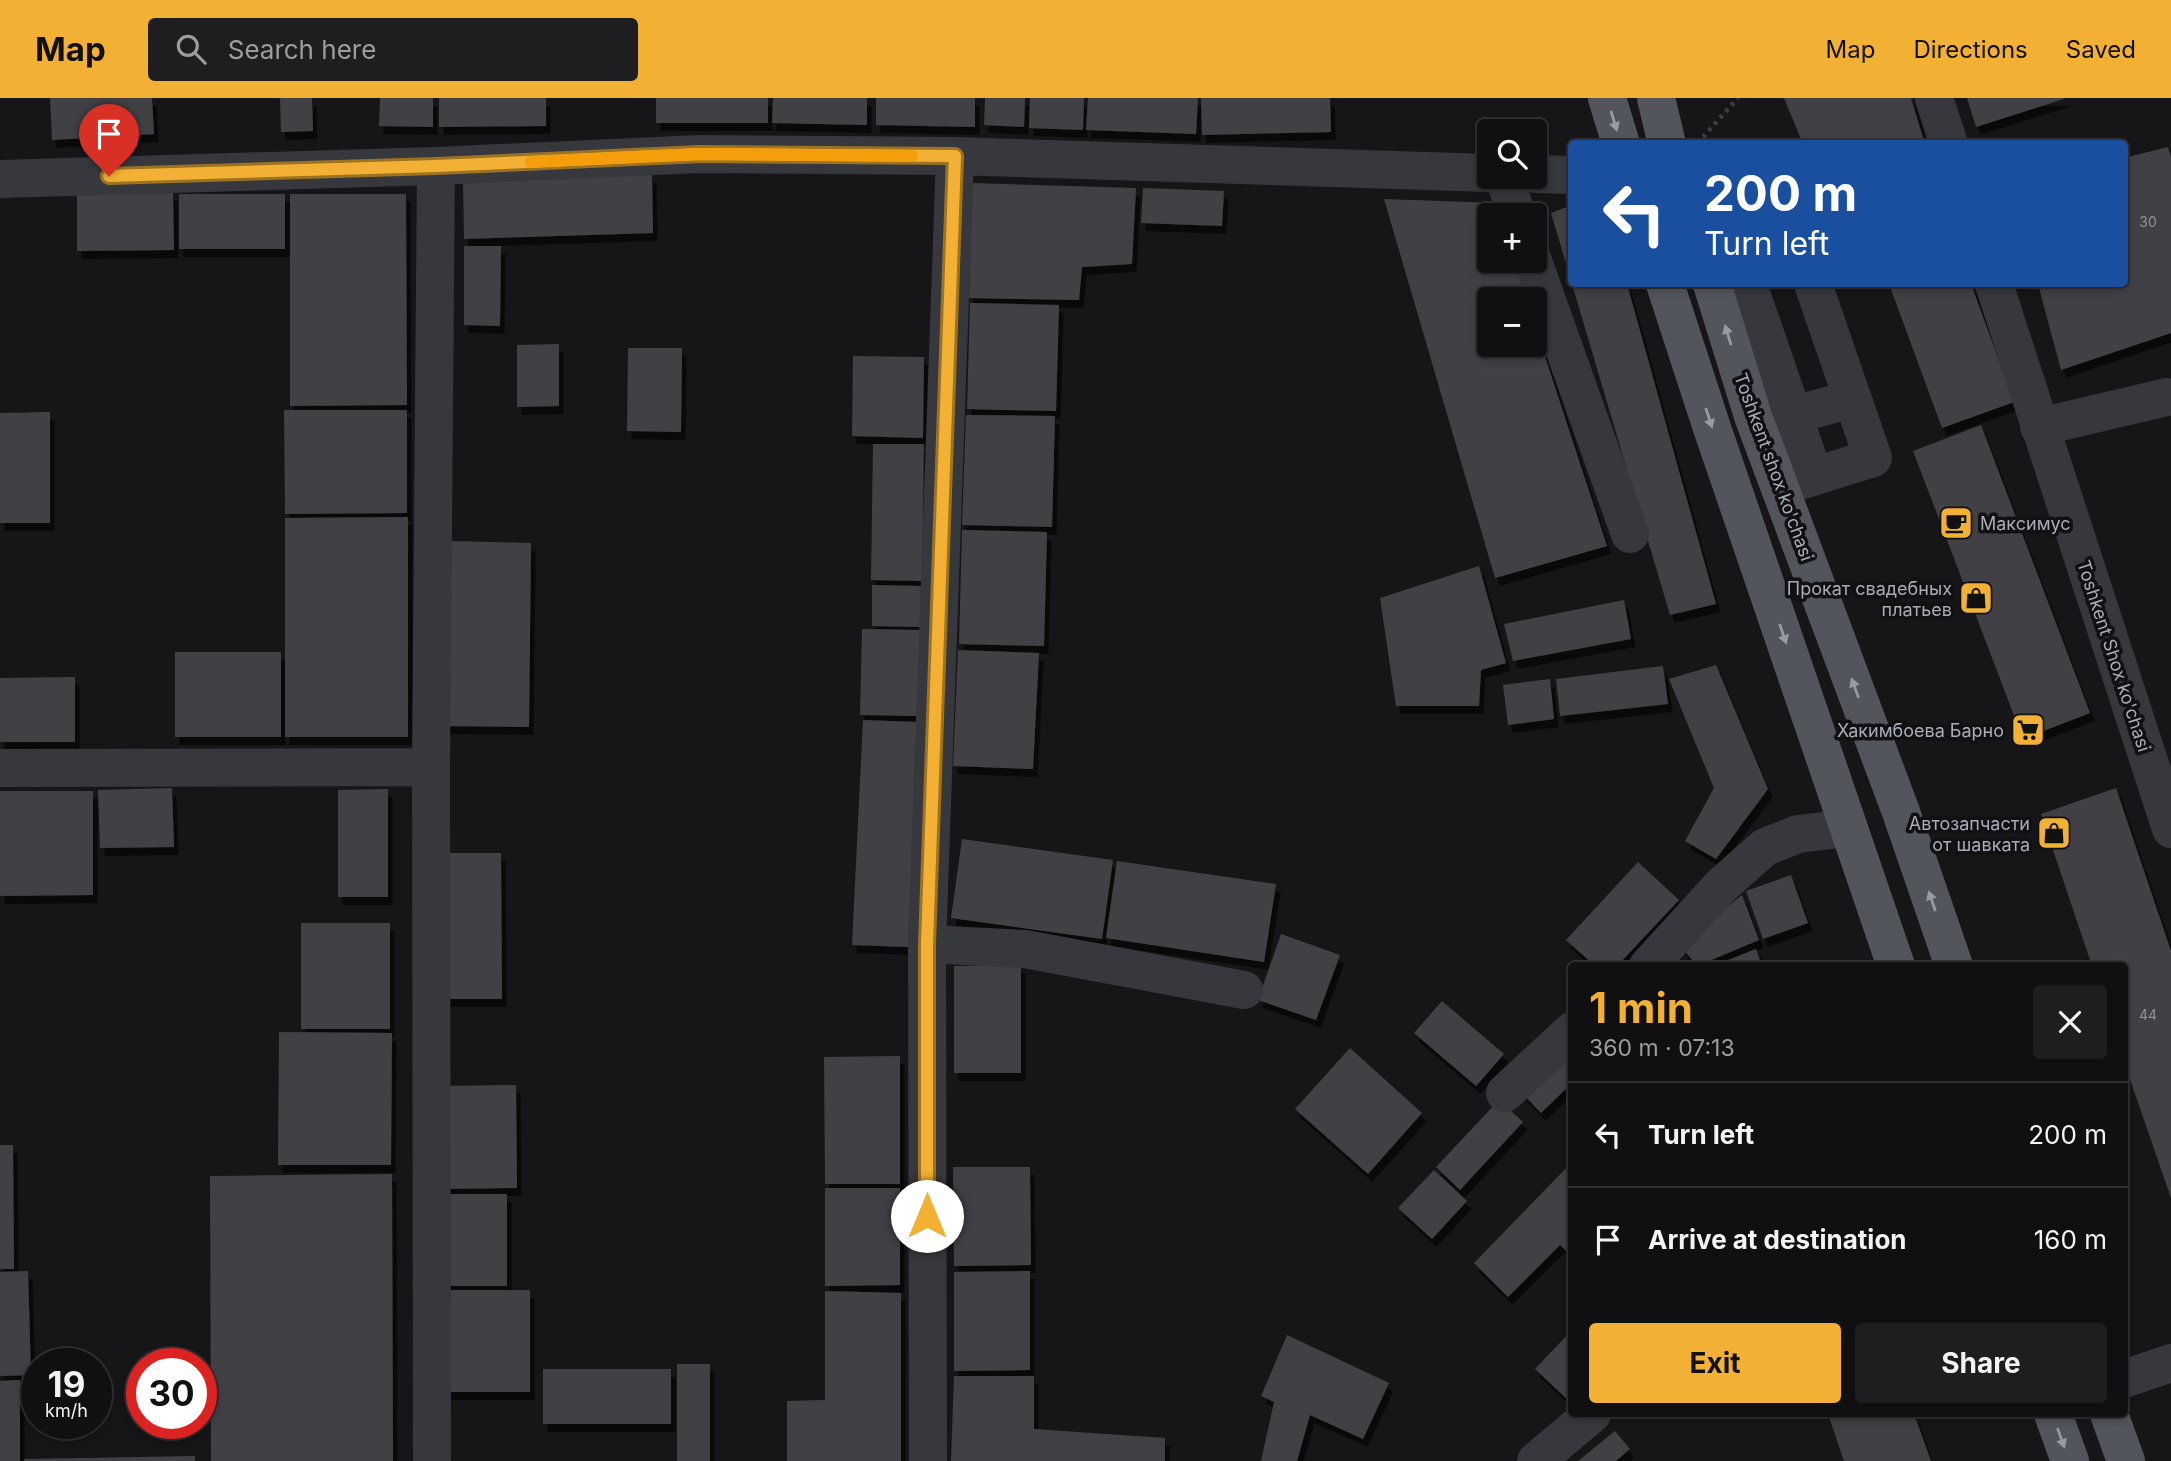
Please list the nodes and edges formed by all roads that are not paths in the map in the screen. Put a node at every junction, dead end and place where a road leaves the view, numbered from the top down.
1 (1607, 98) edge
2 (1656, 98) edge
3 (1934, 98) edge
4 (1619, 140) edge
5 (1666, 140) edge
6 (1948, 140) edge
7 (955, 156) junction
8 (436, 166) junction
9 (1477, 173) edge
10 (1547, 174) edge
11 (1568, 175) edge
12 (0, 179) edge
13 (1537, 273) edge
14 (1666, 287) edge
15 (1713, 287) edge
16 (1995, 287) edge
17 (1815, 288) edge
18 (1752, 296) edge
19 (1835, 348) junction
20 (1775, 363) junction
21 (1853, 399) junction
22 (2170, 399) edge
23 (1793, 415) junction
24 (2039, 427) junction
25 (1797, 482) junction
26 (1630, 534) dead end
27 (431, 767) junction
28 (0, 768) edge
29 (1849, 828) junction
30 (2171, 829) edge
31 (927, 944) junction
32 (1652, 962) edge
33 (1895, 962) edge
34 (1953, 962) edge
35 (1244, 990) dead end
36 (1568, 1035) edge
37 (1505, 1093) dead end
38 (2171, 1363) edge
39 (2128, 1378) edge
40 (1588, 1417) edge
41 (2054, 1417) edge
42 (2110, 1417) edge
43 (432, 1461) edge
44 (928, 1461) edge
45 (1536, 1461) edge
46 (2070, 1461) edge
47 (2126, 1461) edge

1 -> 4 main road
2 - 5 main road
3 - 6 street
7 - 8 street
7 - 9 street
7 - 31 street
8 - 12 street
8 - 27 street
10 - 11 street
13 - 26 street
14 -> 29 main road
25 -> 15 main road, Toshkent shox ko'chasi
16 - 24 street, Toshkent Shox ko'chasi
17 - 18 street
17 - 19 street
18 - 20 street
19 - 20 street
19 - 21 street
20 - 23 street
21 - 23 street
21 - 25 street
22 - 24 street
23 - 25 street
24 - 30 street, Toshkent Shox ko'chasi
34 -> 25 main road, Toshkent shox ko'chasi
27 - 28 street
27 - 43 street
29 - 32 street
29 - 33 main road
31 - 35 street
31 - 44 street
36 - 37 street
38 - 39 street
40 - 45 street
41 -> 46 main road
42 - 47 main road

